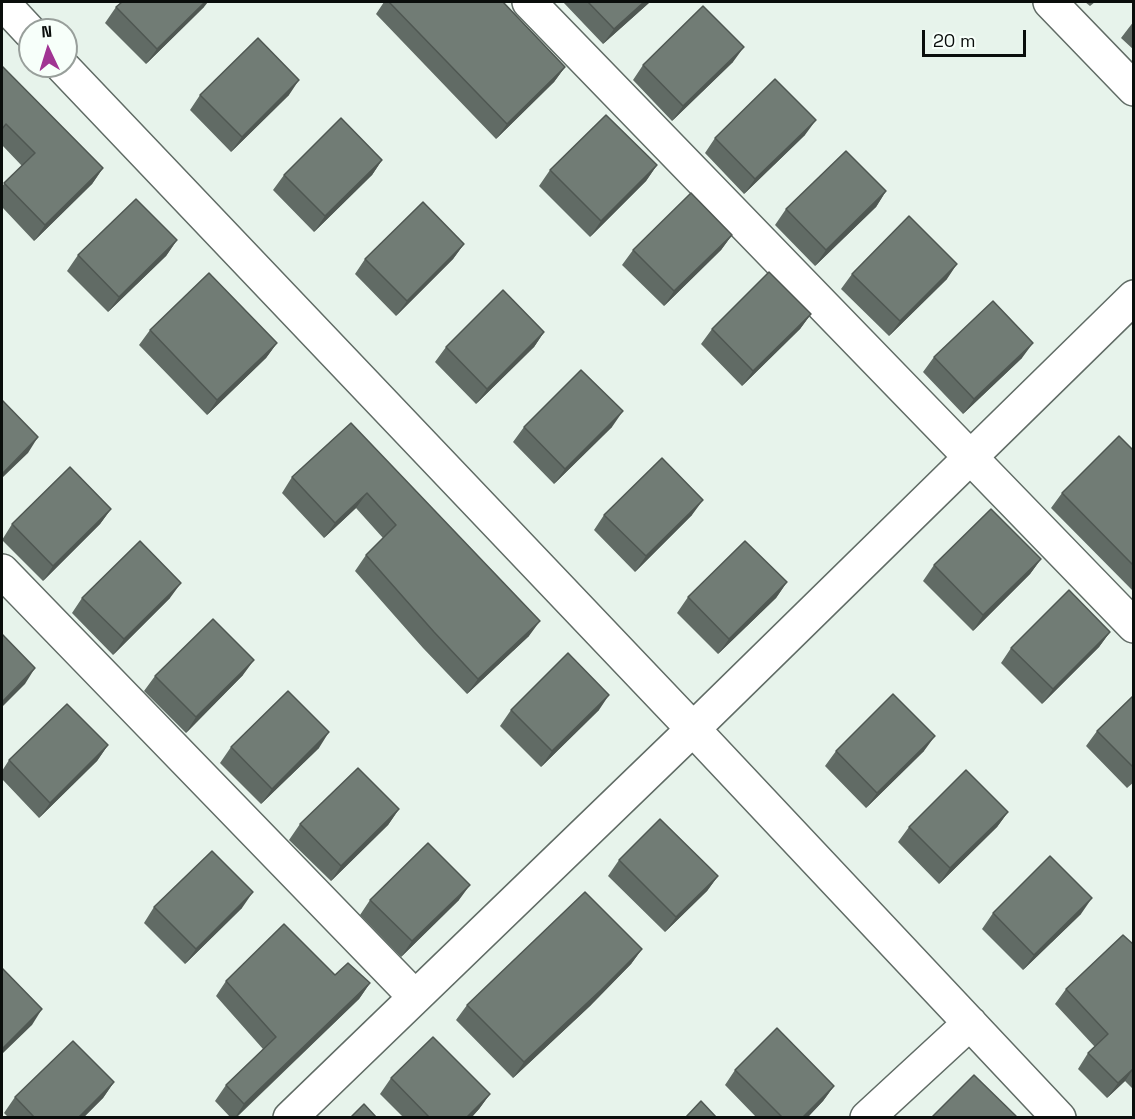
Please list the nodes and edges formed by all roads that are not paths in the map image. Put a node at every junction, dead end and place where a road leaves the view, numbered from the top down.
1 (2, 2) edge
2 (529, 2) edge
3 (1050, 2) edge
4 (18, 19) edge
5 (73, 78) edge
6 (1134, 89) edge
7 (1134, 297) edge
8 (971, 457) junction
9 (2, 571) edge
10 (1134, 626) edge
11 (693, 729) junction
12 (415, 997) junction
13 (970, 1023) junction
14 (290, 1118) edge
15 (867, 1118) edge
16 (1059, 1118) edge

1 - 4 street
2 - 8 street
3 - 6 street
5 - 11 street
7 - 8 street
8 - 10 street
8 - 11 street
9 - 12 street
11 - 12 street
11 - 13 street
12 - 14 street
13 - 15 street
13 - 16 street

